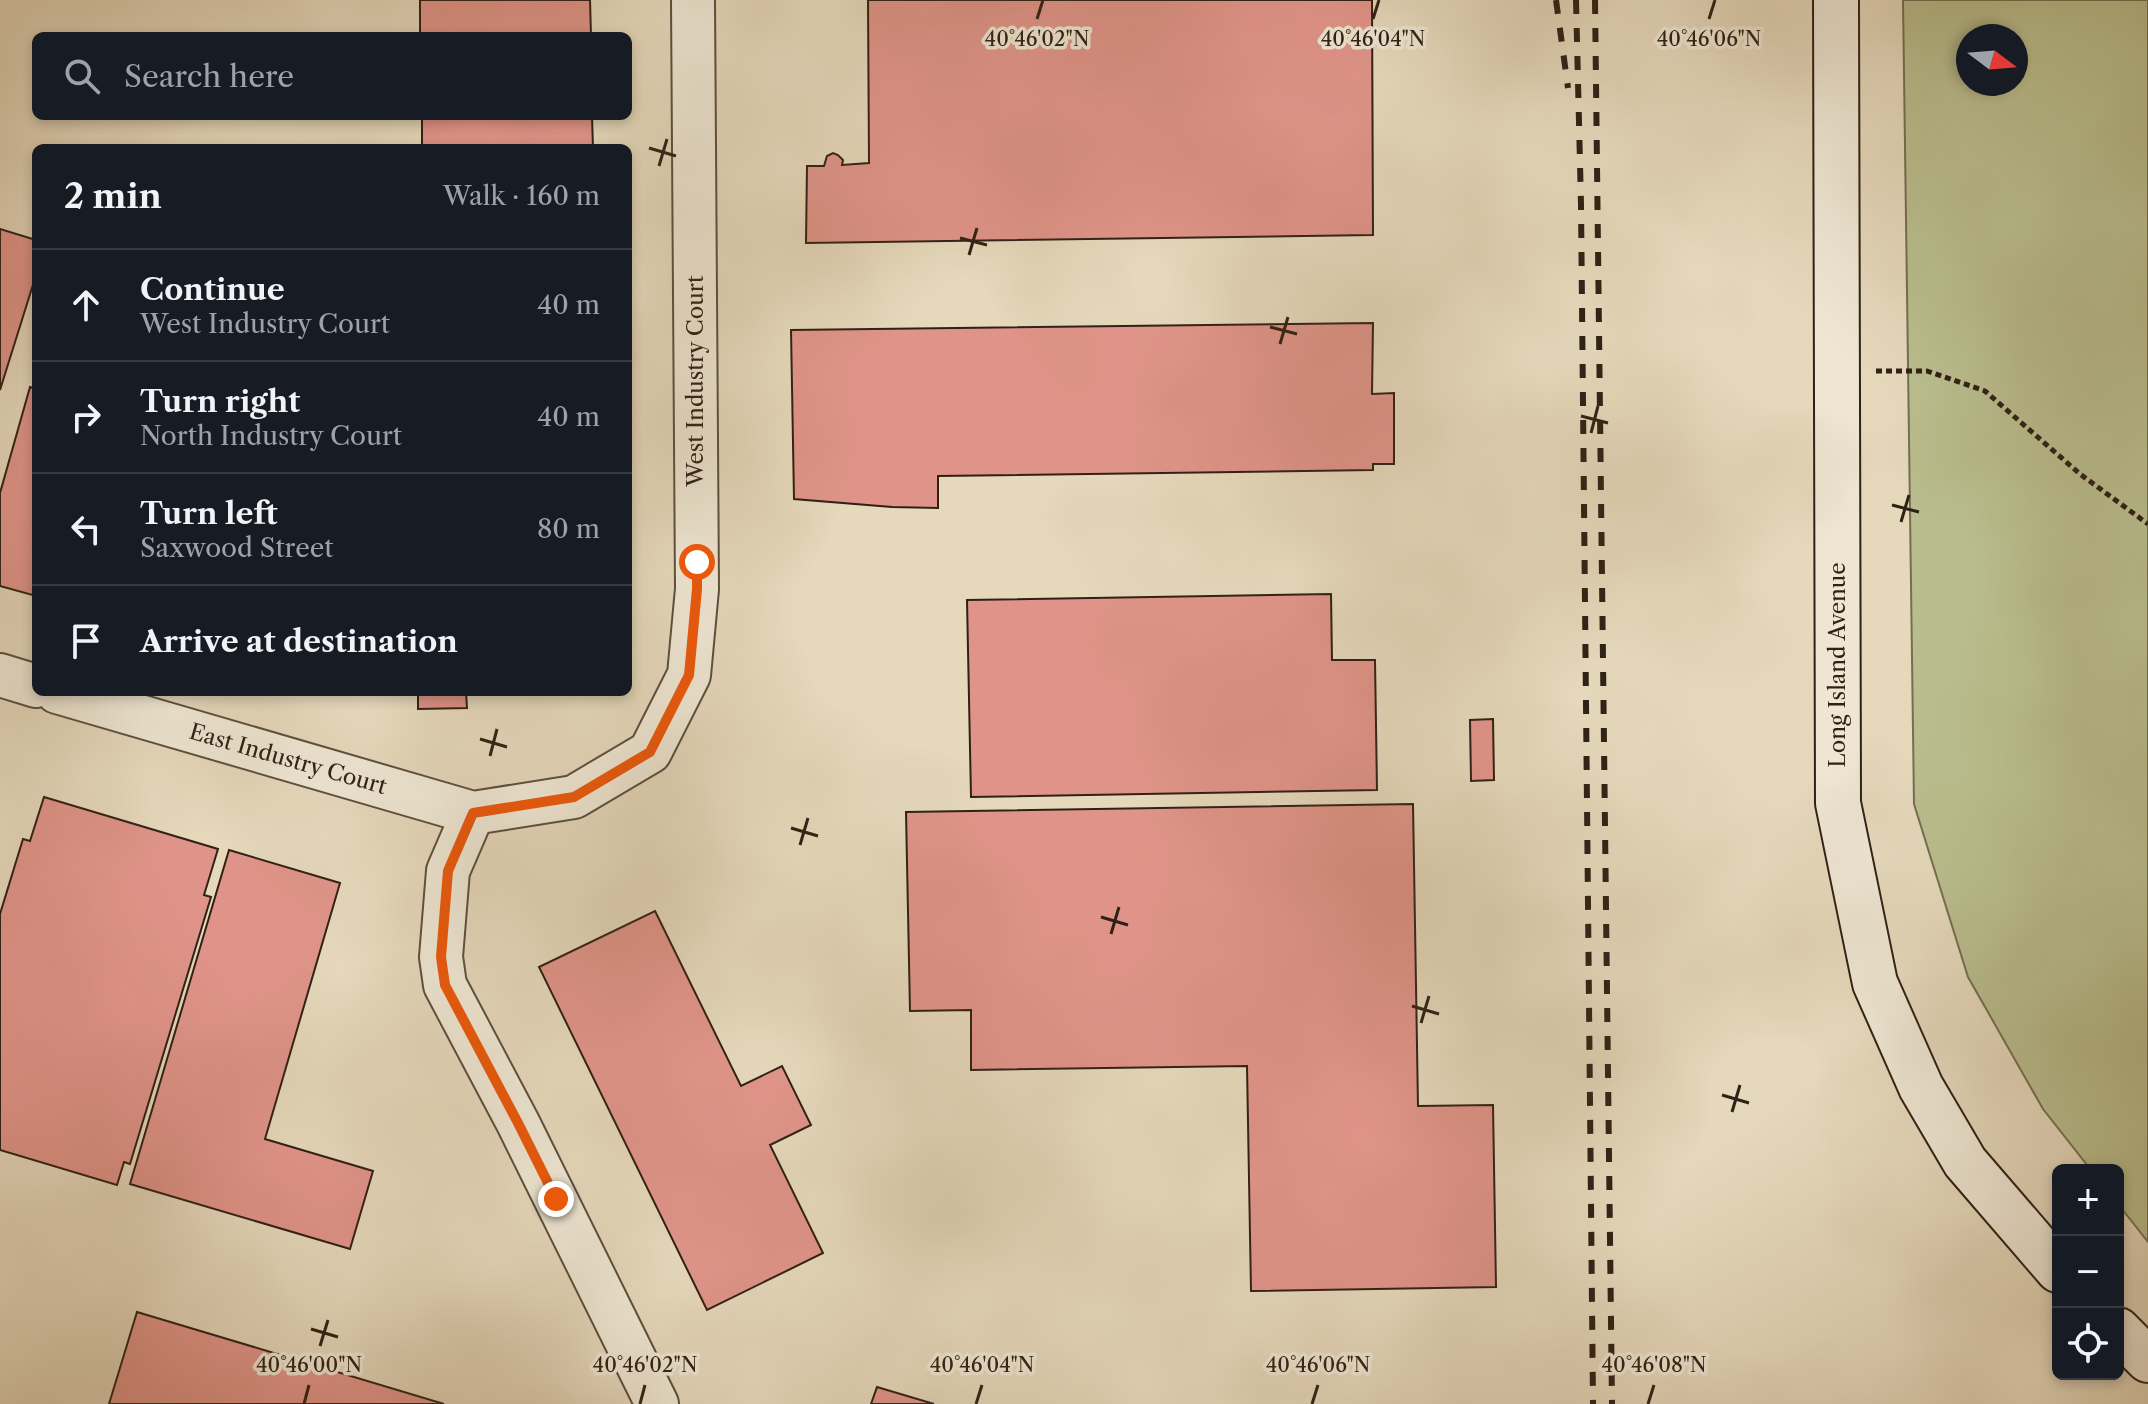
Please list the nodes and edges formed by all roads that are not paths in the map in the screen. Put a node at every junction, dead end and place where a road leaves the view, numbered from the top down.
1 (693, 0) edge
2 (1836, 0) edge
3 (0, 675) edge
4 (32, 685) edge
5 (71, 696) edge
6 (473, 813) junction
7 (2052, 1263) edge
8 (2124, 1336) edge
9 (2148, 1360) edge
10 (657, 1404) edge

1 - 6 street, West Industry Court
2 - 7 street, Long Island Avenue
3 - 4 street
5 - 6 street, East Industry Court
6 - 10 street
8 - 9 street

